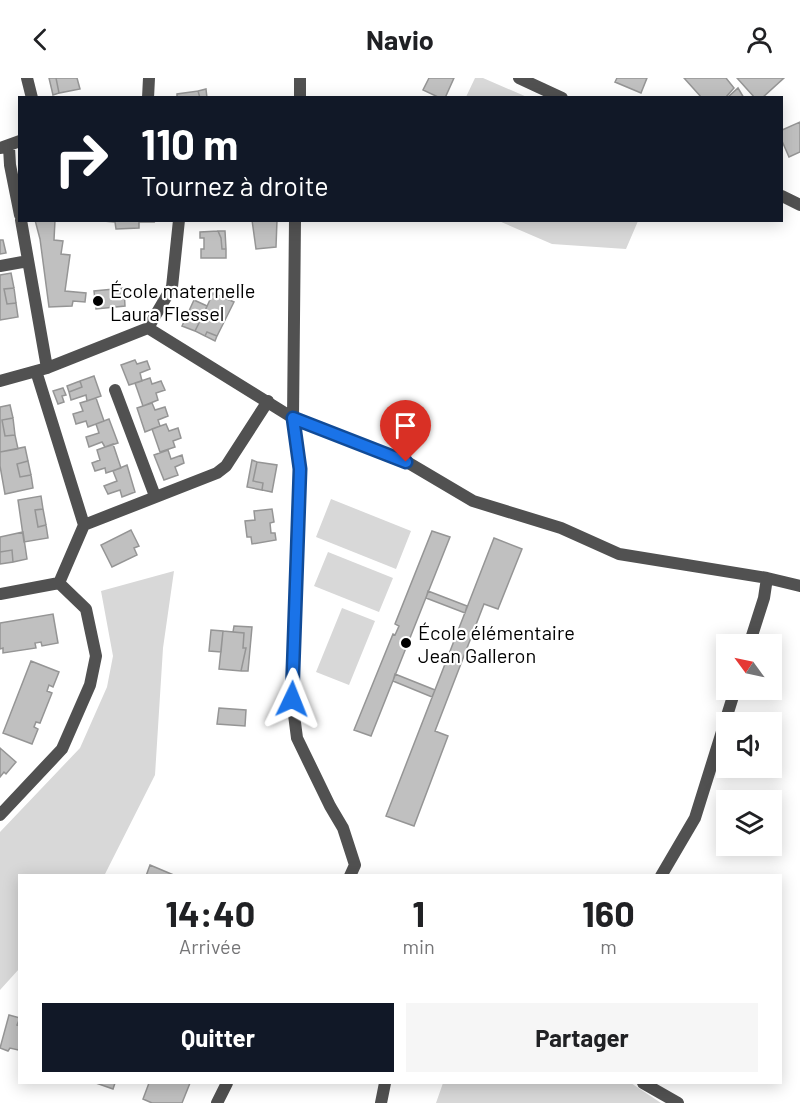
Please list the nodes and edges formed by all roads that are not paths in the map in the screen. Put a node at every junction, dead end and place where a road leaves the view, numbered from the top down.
1 (27, 78) edge
2 (149, 78) edge
3 (300, 78) edge
4 (519, 78) edge
5 (32, 96) edge
6 (148, 96) edge
7 (300, 96) edge
8 (558, 96) edge
9 (9, 145) edge
10 (783, 196) edge
11 (18, 205) edge
12 (800, 205) edge
13 (21, 222) edge
14 (179, 222) edge
15 (295, 222) edge
16 (28, 261) junction
17 (0, 266) edge
18 (148, 328) junction
19 (41, 370) junction
20 (0, 381) edge
21 (115, 390) dead end
22 (268, 402) junction
23 (293, 418) junction
24 (155, 496) junction
25 (84, 525) junction
26 (767, 578) junction
27 (59, 583) junction
28 (800, 586) edge
29 (0, 594) edge
30 (753, 634) edge
31 (732, 700) edge
32 (0, 815) edge
33 (355, 872) edge
34 (662, 874) edge
35 (226, 1084) edge
36 (385, 1084) edge
37 (645, 1084) edge
38 (217, 1103) edge
39 (381, 1103) edge
40 (678, 1103) edge

1 - 5 street
2 - 6 street
3 - 7 street
4 - 8 street
9 - 11 street
10 - 12 street
13 - 16 street
14 - 18 street
15 - 23 street
16 - 17 street
16 - 19 street
18 - 19 street
18 - 22 street
19 - 20 street
19 - 25 street
21 - 24 street
22 - 23 street
22 - 24 street
23 - 26 street
23 - 33 street
24 - 25 street
25 - 27 street
26 - 28 street
26 - 30 street
27 - 29 street
27 - 32 street
31 - 34 street
35 - 38 street
36 - 39 street
37 - 40 street

